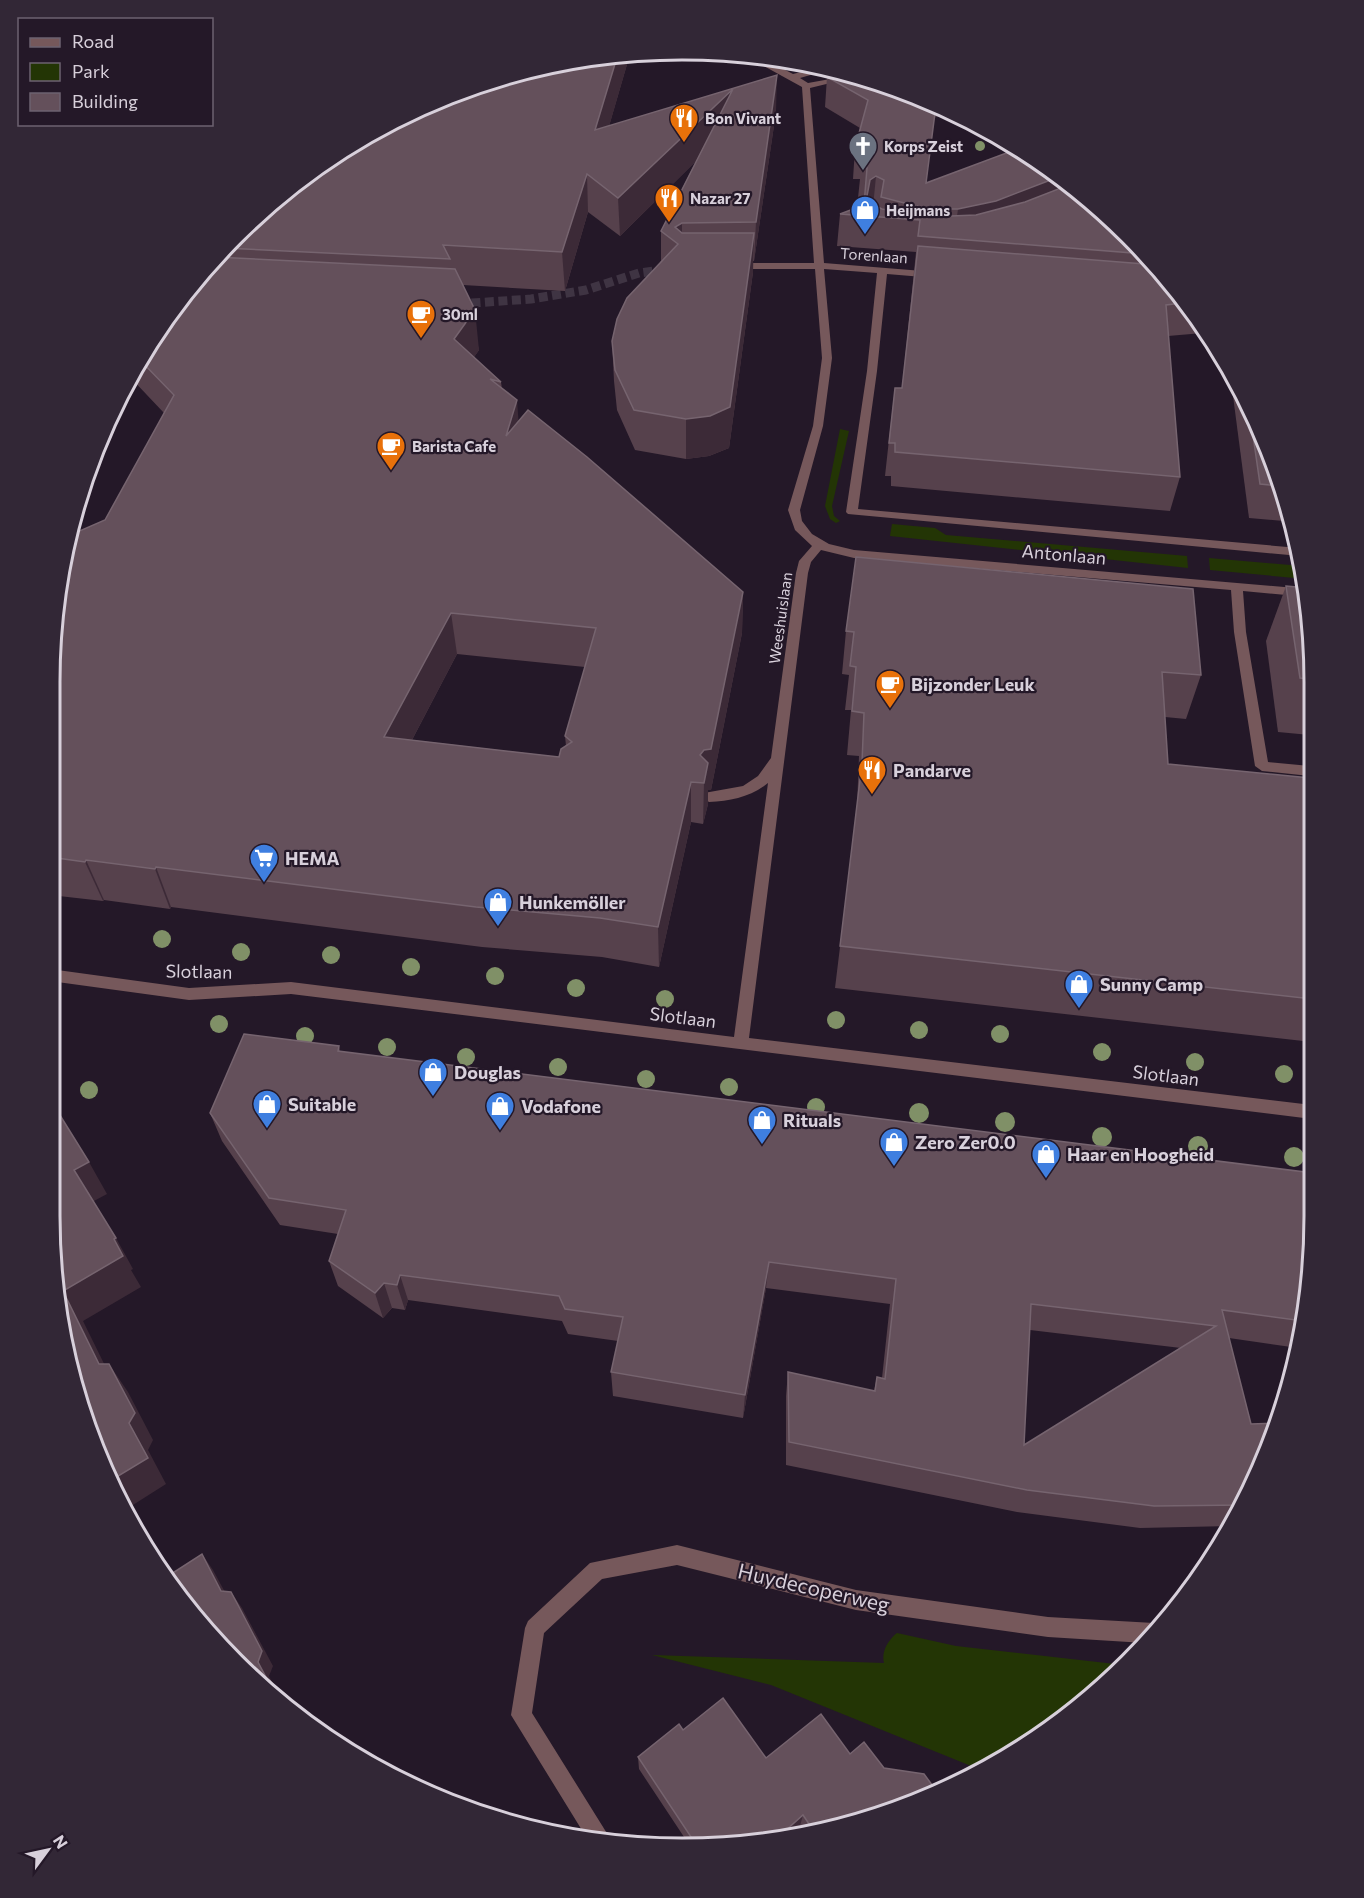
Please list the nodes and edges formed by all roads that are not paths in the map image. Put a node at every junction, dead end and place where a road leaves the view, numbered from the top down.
1 (772, 67) edge
2 (808, 73) edge
3 (792, 77) junction
4 (838, 80) edge
5 (806, 86) junction
6 (719, 266) edge
7 (819, 266) junction
8 (882, 271) junction
9 (952, 276) edge
10 (819, 545) junction
11 (1290, 551) edge
12 (1237, 587) junction
13 (1297, 592) edge
14 (780, 747) junction
15 (1304, 770) edge
16 (709, 797) dead end
17 (60, 976) edge
18 (741, 1043) junction
19 (1304, 1112) edge
20 (1145, 1632) edge
21 (595, 1832) edge

1 - 3 street
2 - 3 street
3 - 5 street
4 - 5 street
5 - 7 street
6 - 7 street, Torenlaan
7 - 8 street, Torenlaan
7 - 10 street
8 - 9 street, Torenlaan
8 - 11 street
10 - 12 street, Antonlaan
10 - 14 street, Weeshuislaan
12 - 13 street, Antonlaan
12 - 15 street
14 - 16 street
14 - 18 street, Weeshuislaan
17 - 18 street, Slotlaan
18 - 19 street, Slotlaan
20 - 21 street, Huydecoperweg

